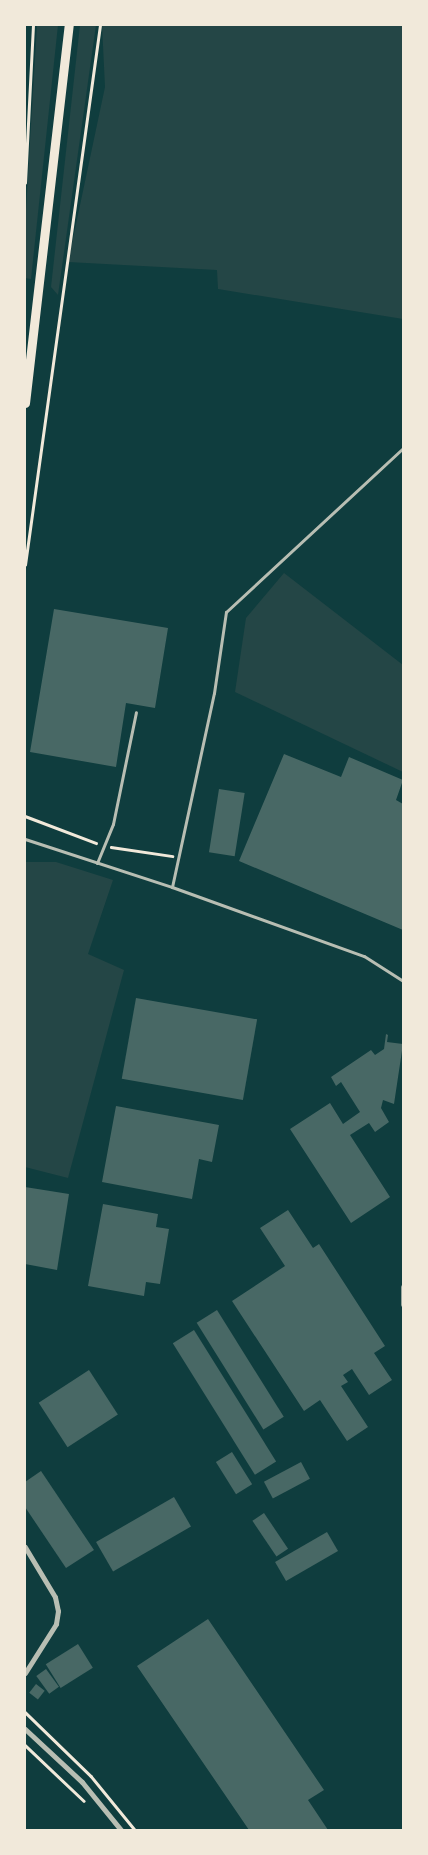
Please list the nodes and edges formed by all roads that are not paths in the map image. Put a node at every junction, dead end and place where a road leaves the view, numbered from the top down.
1 (69, 25) edge
2 (25, 403) edge
3 (403, 448) edge
4 (136, 712) dead end
5 (25, 839) edge
6 (97, 863) junction
7 (172, 887) junction
8 (403, 981) edge
9 (25, 1547) edge
10 (25, 1672) edge
11 (25, 1729) edge
12 (121, 1830) edge

1 - 2 main road
3 - 7 lane
4 - 6 lane
5 - 6 lane
6 - 7 lane
7 - 8 lane
9 - 10 street
11 - 12 street

